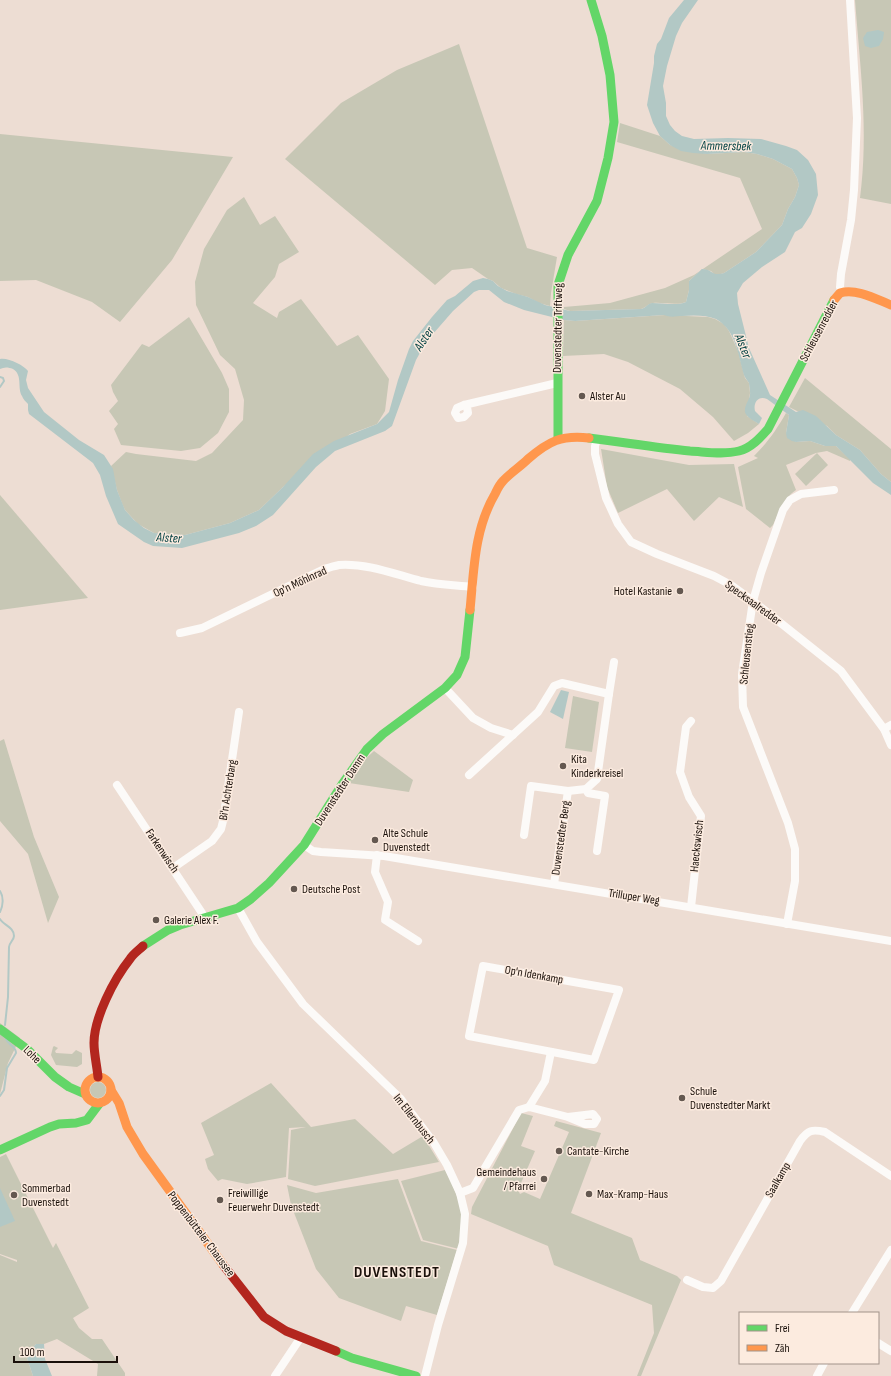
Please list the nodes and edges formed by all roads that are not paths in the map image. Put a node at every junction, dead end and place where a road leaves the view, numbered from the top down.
1 (591, 0) edge
2 (850, 0) edge
3 (842, 292) junction
4 (891, 305) edge
5 (557, 383) junction
6 (464, 405) dead end
7 (597, 438) junction
8 (558, 439) junction
9 (834, 490) dead end
10 (473, 587) junction
11 (753, 602) junction
12 (180, 632) dead end
13 (614, 662) dead end
14 (445, 688) junction
15 (609, 694) junction
16 (239, 712) dead end
17 (691, 721) dead end
18 (888, 727) edge
19 (513, 735) junction
20 (891, 745) edge
21 (469, 775) dead end
22 (117, 785) dead end
23 (586, 789) junction
24 (568, 791) junction
25 (524, 835) dead end
26 (304, 846) junction
27 (597, 851) dead end
28 (377, 855) junction
29 (173, 868) junction
30 (554, 884) junction
31 (691, 907) junction
32 (238, 908) junction
33 (204, 918) junction
34 (787, 924) junction
35 (418, 941) dead end
36 (891, 941) edge
37 (0, 1029) edge
38 (551, 1052) junction
39 (98, 1077) junction
40 (63, 1082) junction
41 (88, 1082) junction
42 (111, 1090) junction
43 (86, 1097) junction
44 (101, 1103) junction
45 (529, 1107) junction
46 (121, 1112) junction
47 (568, 1117) dead end
48 (79, 1122) junction
49 (0, 1150) edge
50 (891, 1176) edge
51 (460, 1193) junction
52 (890, 1252) edge
53 (687, 1280) dead end
54 (853, 1312) edge
55 (301, 1337) junction
56 (879, 1344) edge
57 (891, 1351) edge
58 (823, 1364) edge
59 (402, 1374) edge
60 (276, 1376) edge
61 (416, 1376) edge
62 (425, 1376) edge
63 (817, 1376) edge

1 - 5 street, Duvenstedter Triftweg
2 - 3 street, Schleusenredder
3 - 4 street
3 - 7 street, Schleusenredder
5 - 6 street, Duvenstedter Triftweg
5 - 8 street, Duvenstedter Triftweg
7 - 8 street, Duvenstedter Damm
7 - 11 street, Specksaalredder
8 - 10 street, Duvenstedter Damm
9 - 11 street, Schleusenstieg
10 - 12 street, Op'n Möhlnrad
10 - 14 street, Duvenstedter Damm
11 - 18 street, Specksaalredder
11 - 34 street, Schleusenstieg
13 - 15 street, Duvenstedter Berg
14 - 19 street
14 - 26 street, Duvenstedter Damm
15 - 19 street
15 - 23 street, Duvenstedter Berg
16 - 29 street, Bi'n Achterbarg
17 - 31 street, Haeckswisch
18 - 20 street, Specksaalredder
19 - 21 street
22 - 29 street, Farkenwisch
23 - 24 street, Duvenstedter Berg
23 - 27 street, Duvenstedter Berg
24 - 25 street, Duvenstedter Berg
24 - 30 street, Duvenstedter Berg
26 - 28 street, Trilluper Weg
26 - 32 street, Duvenstedter Damm
28 - 30 street, Trilluper Weg
28 - 35 street
29 - 33 street, Farkenwisch
30 - 31 street, Trilluper Weg
31 - 34 street, Trilluper Weg
32 - 33 street, Duvenstedter Damm
32 - 51 street, Im Ellernbusch
33 - 39 street, Duvenstedter Damm
34 - 36 street, Trilluper Weg
37 - 40 street, Lohe
38 - 38 street, Op'n Idenkamp
38 - 45 street
39 - 41 street
39 - 42 street
40 - 41 street
40 - 43 street, Lohe
41 - 43 street
42 - 44 street
42 - 46 street, Poppenbütteler Chaussee
43 - 44 street
43 - 48 street
44 - 46 street
44 - 48 street
45 - 47 street
45 - 51 street
46 - 55 street, Poppenbütteler Chaussee
48 - 49 street
50 - 53 street, Saalkamp
51 - 62 street, Im Ellernbusch
52 - 54 street
55 - 59 street, Poppenbütteler Chaussee
55 - 60 street
56 - 57 street
58 - 63 street
59 - 61 street, Poppenbütteler Chaussee

